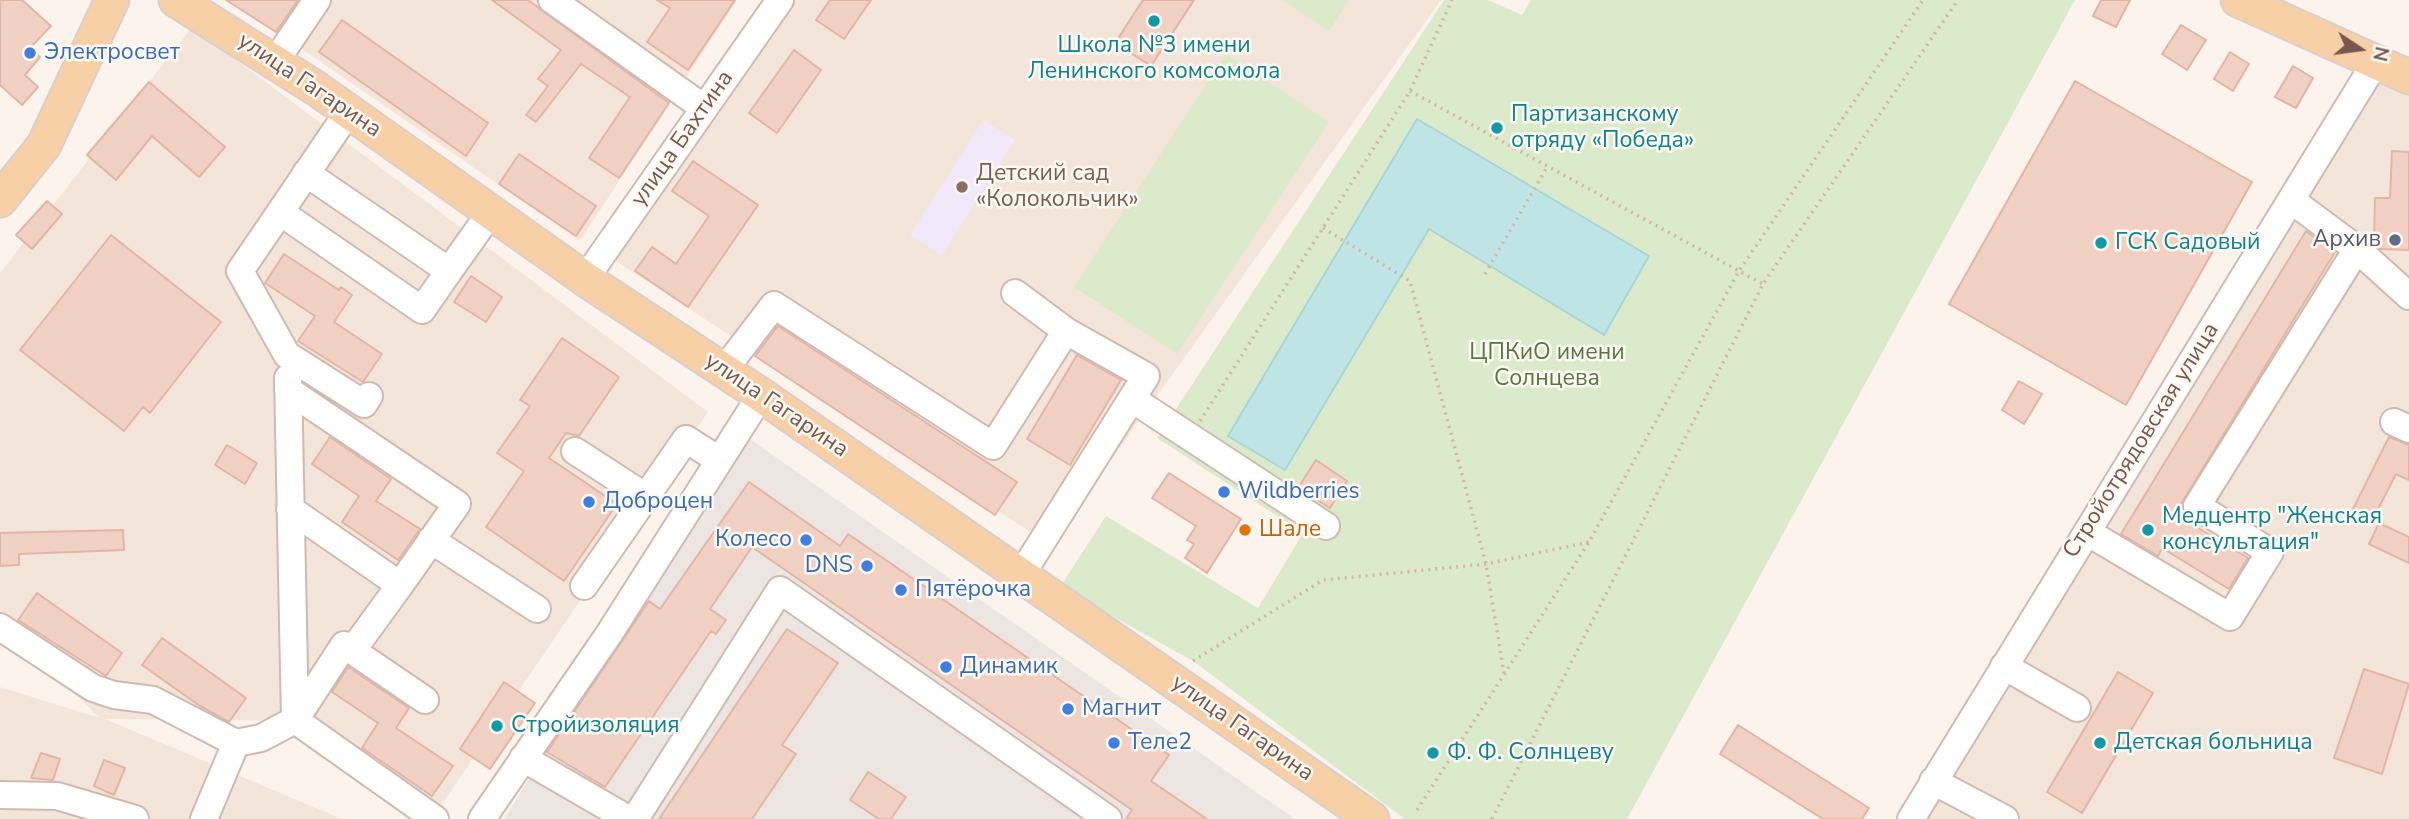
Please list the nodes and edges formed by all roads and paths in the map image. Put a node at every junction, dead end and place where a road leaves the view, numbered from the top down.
1 (112, 0) edge
2 (317, 0) edge
3 (552, 0) edge
4 (780, 0) edge
5 (1452, 0) edge
6 (1923, 0) edge
7 (1958, 0) edge
8 (2238, 0) edge
9 (185, 2) edge
10 (275, 62) junction
11 (2375, 63) junction
12 (2409, 78) edge
13 (1410, 91) junction
14 (704, 108) junction
15 (349, 111) junction
16 (1547, 167) junction
17 (306, 173) junction
18 (0, 200) edge
19 (2291, 200) junction
20 (280, 212) junction
21 (491, 212) junction
22 (1323, 228) junction
23 (2357, 249) junction
24 (449, 271) junction
25 (1739, 271) junction
26 (1485, 275) dead end
27 (585, 279) junction
28 (1763, 284) junction
29 (1015, 293) dead end
30 (2409, 296) edge
31 (1066, 331) junction
32 (287, 355) junction
33 (724, 370) junction
34 (288, 390) junction
35 (761, 395) junction
36 (369, 396) dead end
37 (1132, 399) junction
38 (1189, 437) junction
39 (575, 451) dead end
40 (719, 460) junction
41 (646, 497) junction
42 (290, 509) junction
43 (1326, 526) dead end
44 (2087, 532) junction
45 (431, 540) junction
46 (1589, 542) junction
47 (1486, 564) junction
48 (1020, 575) junction
49 (400, 585) junction
50 (584, 586) dead end
51 (537, 609) dead end
52 (0, 627) edge
53 (352, 650) junction
54 (1193, 661) dead end
55 (2004, 666) junction
56 (1504, 674) junction
57 (425, 700) dead end
58 (2077, 708) dead end
59 (295, 720) junction
60 (236, 743) junction
61 (530, 762) junction
62 (1933, 781) junction
63 (0, 795) edge
64 (1417, 810) dead end
65 (1353, 814) edge
66 (1990, 816) edge
67 (135, 819) edge
68 (204, 819) edge
69 (435, 819) edge
70 (482, 819) edge
71 (628, 819) edge
72 (635, 819) edge
73 (1108, 819) edge
74 (1492, 819) edge
75 (1911, 819) edge

1 - 18 main road
2 - 10 street
3 - 14 street
4 - 14 street, улица Бахтина
5 - 13 path
6 - 25 path
7 - 28 path
8 - 11 main road
9 - 10 main road, улица Гагарина
10 - 15 main road, улица Гагарина
11 - 12 main road
11 - 19 street, Стройотрядовская улица
13 - 16 path
13 - 22 path
14 - 27 street, улица Бахтина
15 - 17 street
15 - 21 main road, улица Гагарина
16 - 25 path
16 - 26 path
17 - 20 street
17 - 24 street
19 - 23 street
19 - 44 street, Стройотрядовская улица
20 - 24 street
20 - 32 street
21 - 24 street
21 - 27 main road, улица Гагарина
22 - 38 path
22 - 47 path
23 - 30 street
23 - 44 street
25 - 28 path
25 - 46 path
27 - 33 main road, улица Гагарина
28 - 74 path
29 - 31 street
31 - 33 street
31 - 37 street
32 - 34 street
32 - 36 street
33 - 35 main road, улица Гагарина
34 - 42 street
34 - 45 street
35 - 40 street
35 - 48 main road, улица Гагарина
37 - 38 street
37 - 48 street
38 - 43 street
39 - 41 street
40 - 41 street
40 - 61 street
41 - 50 street
42 - 49 street
42 - 59 street
44 - 55 street, Стройотрядовская улица
45 - 49 street
45 - 51 street
46 - 47 path
46 - 56 path
47 - 54 path
47 - 56 path
48 - 65 main road, улица Гагарина
49 - 53 street
52 - 60 street
53 - 57 street
53 - 59 street
55 - 58 street
55 - 62 street, Стройотрядовская улица
56 - 64 path
59 - 60 street
59 - 69 street
60 - 68 street
61 - 70 street
61 - 71 street
62 - 66 street
62 - 75 street, Стройотрядовская улица
63 - 67 street
72 - 73 street

